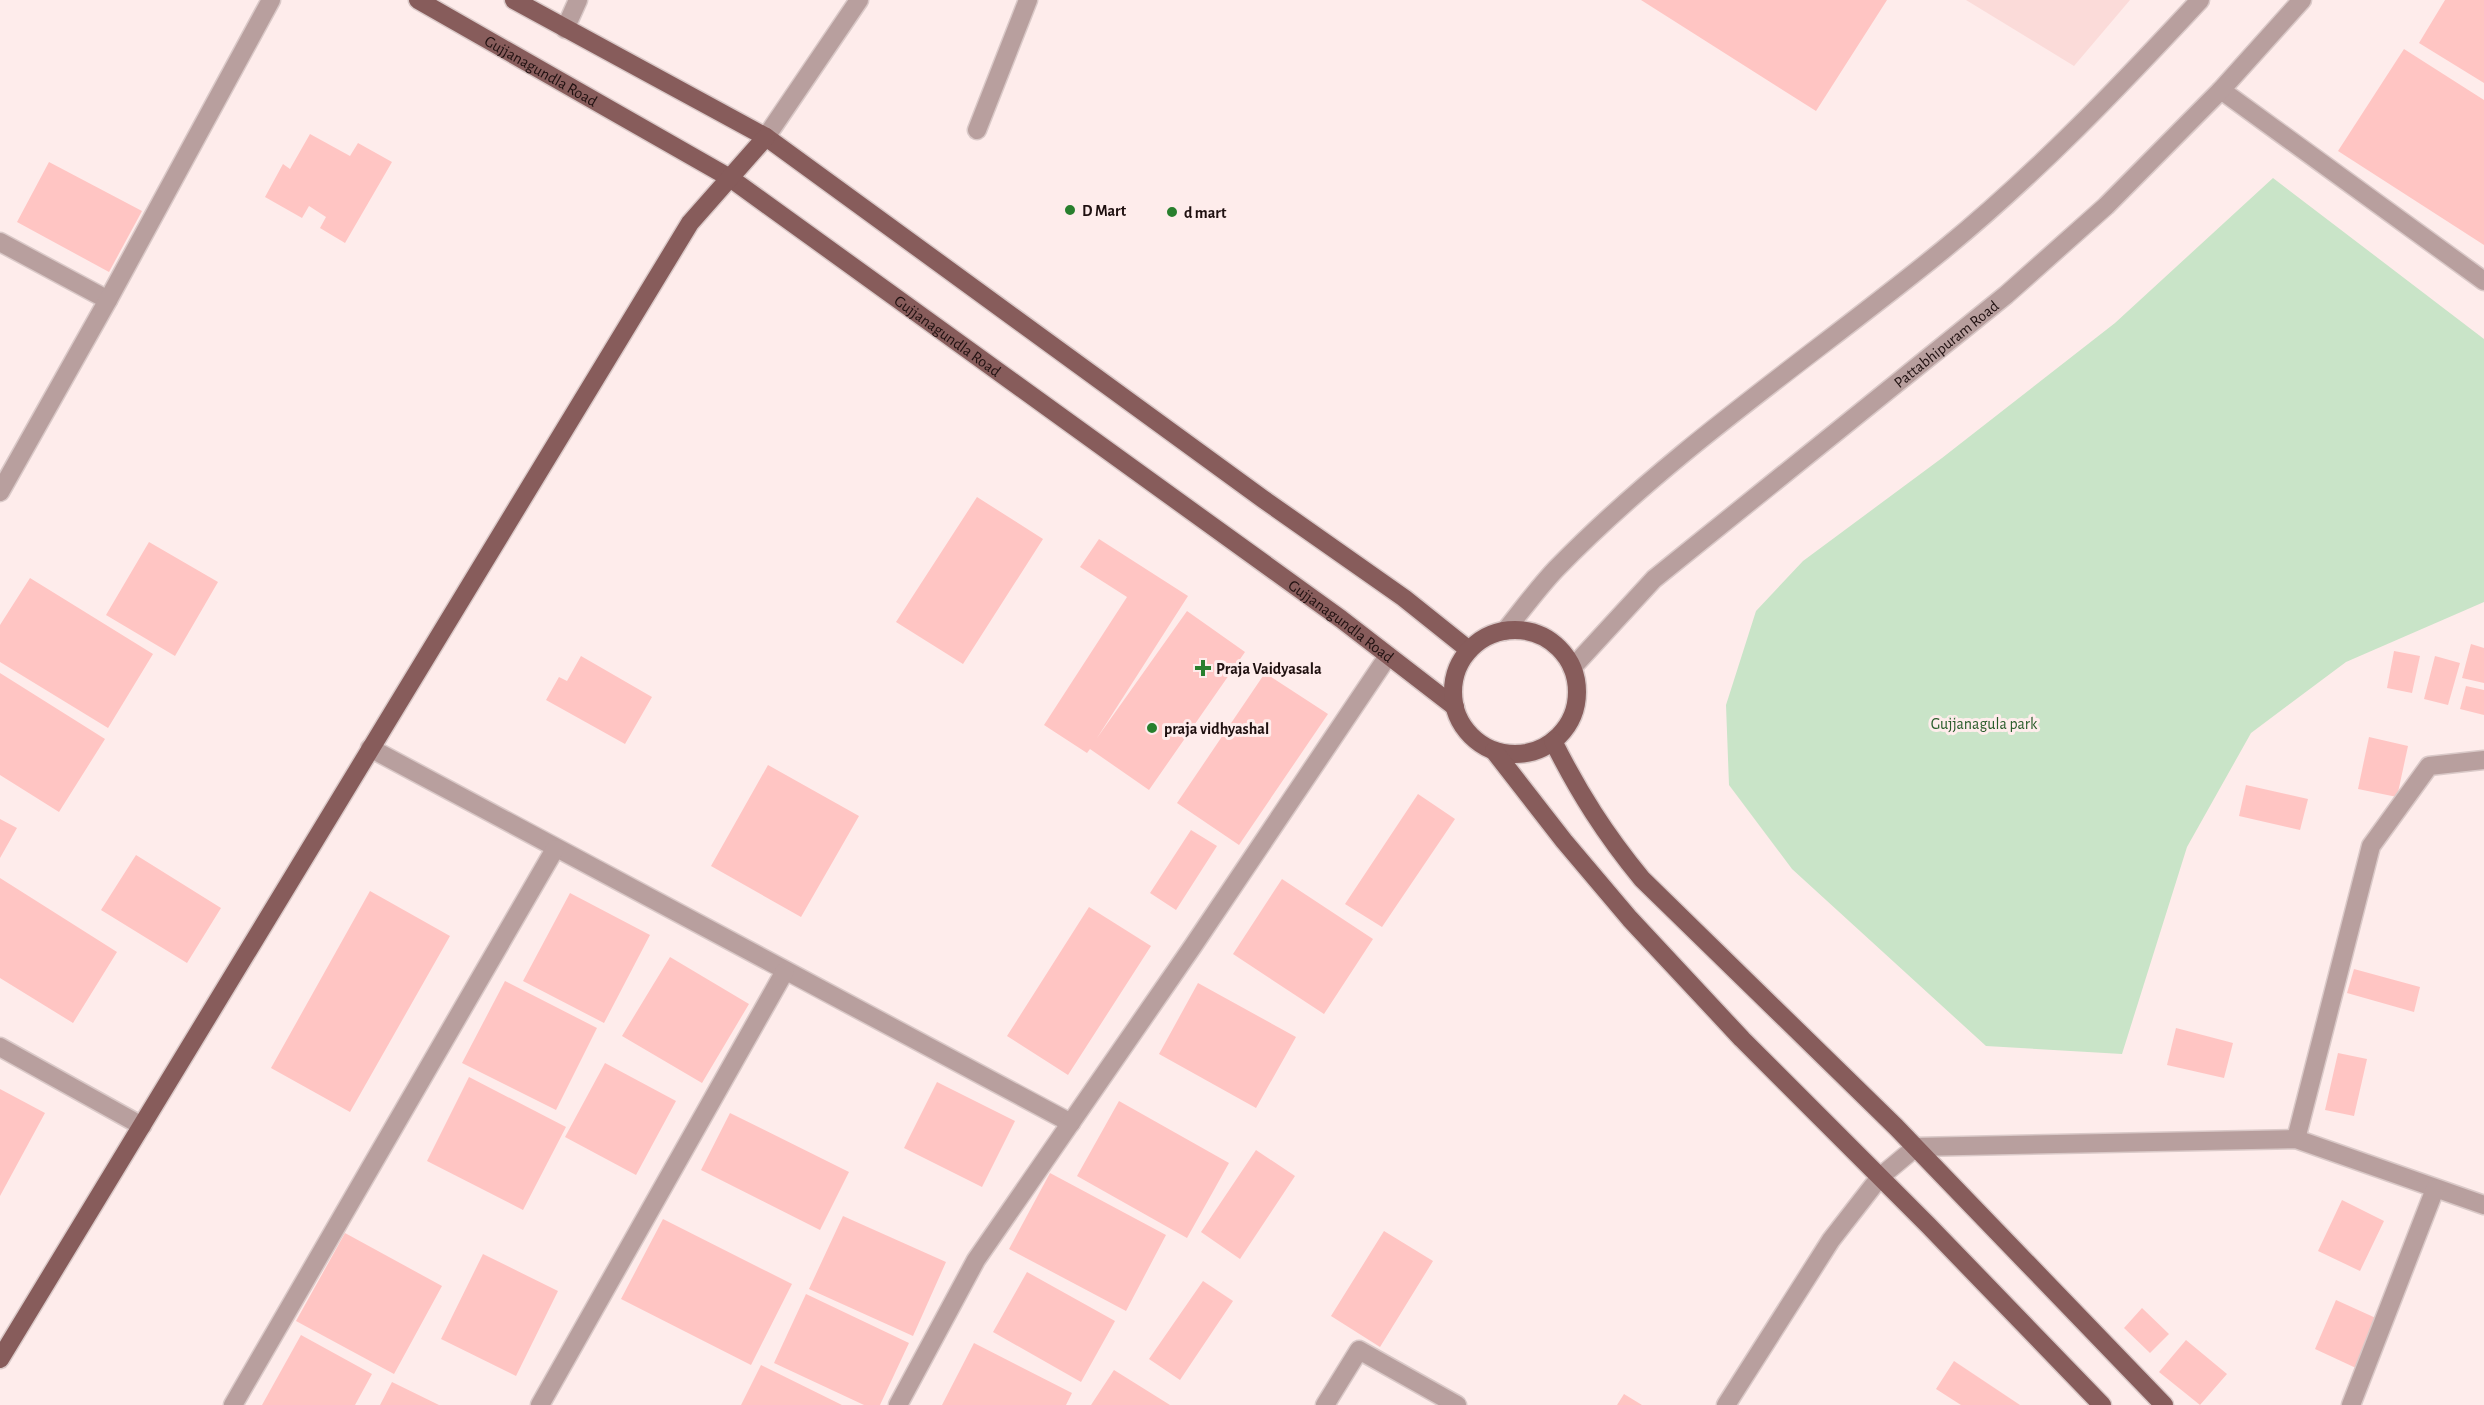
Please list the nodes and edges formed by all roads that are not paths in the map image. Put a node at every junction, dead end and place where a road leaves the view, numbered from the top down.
1 (271, 0) edge
2 (418, 0) edge
3 (514, 0) edge
4 (578, 0) edge
5 (859, 0) edge
6 (1028, 0) edge
7 (2200, 0) edge
8 (2302, 0) edge
9 (565, 28) junction
10 (2221, 90) junction
11 (977, 130) dead end
12 (766, 137) junction
13 (730, 178) junction
14 (0, 242) edge
15 (2484, 280) edge
16 (108, 300) junction
17 (0, 492) edge
18 (1504, 631) junction
19 (1469, 650) junction
20 (1388, 656) junction
21 (1572, 668) junction
22 (1455, 707) junction
23 (1553, 741) junction
24 (370, 748) junction
25 (1494, 751) junction
26 (2484, 760) edge
27 (555, 849) junction
28 (785, 971) junction
29 (0, 1047) edge
30 (1071, 1123) junction
31 (142, 1126) junction
32 (2296, 1139) junction
33 (1916, 1147) junction
34 (1880, 1177) junction
35 (2435, 1189) junction
36 (2484, 1205) edge
37 (0, 1359) edge
38 (2093, 1401) edge
39 (233, 1405) edge
40 (540, 1405) edge
41 (898, 1405) edge
42 (1325, 1405) edge
43 (1457, 1405) edge
44 (1726, 1405) edge
45 (2164, 1405) edge
46 (2351, 1405) edge

1 - 16 street
2 - 13 main road, Gujjanagundla Road
3 - 9 main road
4 - 9 street
5 - 12 street
6 - 11 street
7 - 18 street
8 - 10 street, Pattabhipuram Road
9 - 12 main road
10 - 15 street
10 - 21 street, Pattabhipuram Road
12 - 13 main road
12 - 19 main road
13 - 20 main road, Gujjanagundla Road
13 - 24 main road
14 - 16 street
16 - 17 street
18 - 19 main road
18 - 21 main road
19 - 22 main road
20 - 22 main road, Gujjanagundla Road
20 - 30 street
21 - 23 main road
22 - 25 main road
23 - 25 main road
23 - 33 main road
24 - 27 street
24 - 31 main road
25 - 34 main road
26 - 32 street
27 - 28 street
27 - 39 street
28 - 30 street
28 - 40 street
29 - 31 street
30 - 41 street
31 - 37 main road
32 - 33 street
32 - 35 street
33 - 34 street
33 - 45 main road
34 - 38 main road
34 - 44 street
35 - 36 street
35 - 46 street
42 - 43 street

